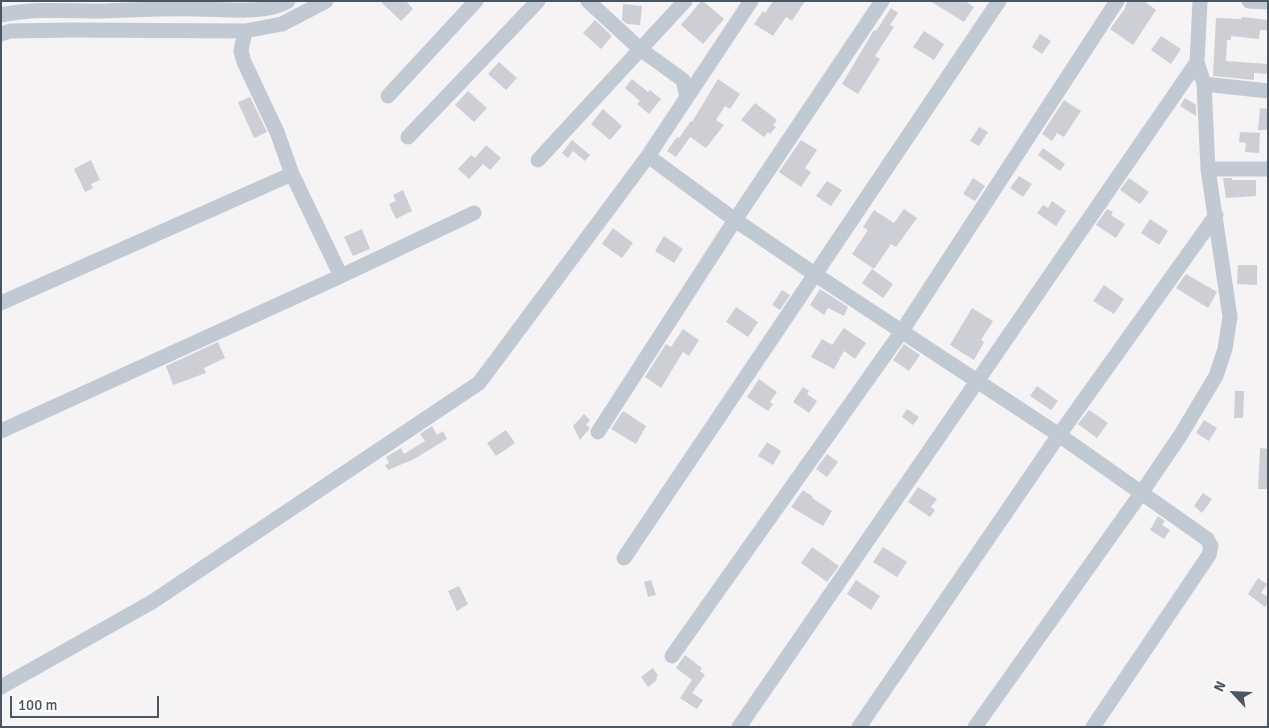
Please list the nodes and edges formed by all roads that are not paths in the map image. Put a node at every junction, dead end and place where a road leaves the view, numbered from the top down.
1 (288, 1) edge
2 (326, 1) edge
3 (476, 1) edge
4 (538, 1) edge
5 (588, 1) edge
6 (685, 1) edge
7 (751, 1) edge
8 (882, 1) edge
9 (999, 1) edge
10 (1117, 1) edge
11 (1200, 1) edge
12 (1248, 1) edge
13 (1268, 2) edge
14 (1, 15) edge
15 (245, 31) junction
16 (1, 34) edge
17 (640, 49) junction
18 (1197, 62) junction
19 (1204, 84) junction
20 (1268, 91) edge
21 (388, 96) dead end
22 (687, 97) junction
23 (408, 137) dead end
24 (648, 156) junction
25 (538, 160) dead end
26 (1208, 169) junction
27 (1268, 170) edge
28 (292, 174) junction
29 (474, 213) dead end
30 (1216, 215) junction
31 (735, 220) junction
32 (816, 275) junction
33 (341, 276) junction
34 (1, 303) edge
35 (902, 331) junction
36 (977, 382) junction
37 (1, 431) edge
38 (598, 432) dead end
39 (1059, 435) junction
40 (1142, 492) junction
41 (624, 558) dead end
42 (672, 656) dead end
43 (1, 687) edge
44 (739, 727) edge
45 (859, 727) edge
46 (975, 727) edge
47 (1093, 727) edge

1 - 14 street
2 - 15 street
3 - 21 street
4 - 23 street
5 - 17 street
6 - 17 street
7 - 22 street
8 - 31 street
9 - 32 street
10 - 35 street
11 - 18 street
12 - 13 street
15 - 16 street
15 - 28 street
17 - 22 street
17 - 25 street
18 - 19 street
18 - 36 street
19 - 20 street
19 - 26 street
22 - 24 street
24 - 31 street
24 - 43 street
26 - 27 street
26 - 30 street
28 - 33 street
28 - 34 street
29 - 33 street
30 - 39 street
30 - 40 street
31 - 32 street
31 - 38 street
32 - 35 street
32 - 41 street
33 - 37 street
35 - 36 street
35 - 42 street
36 - 39 street
36 - 44 street
39 - 40 street
39 - 45 street
40 - 46 street
40 - 47 street

